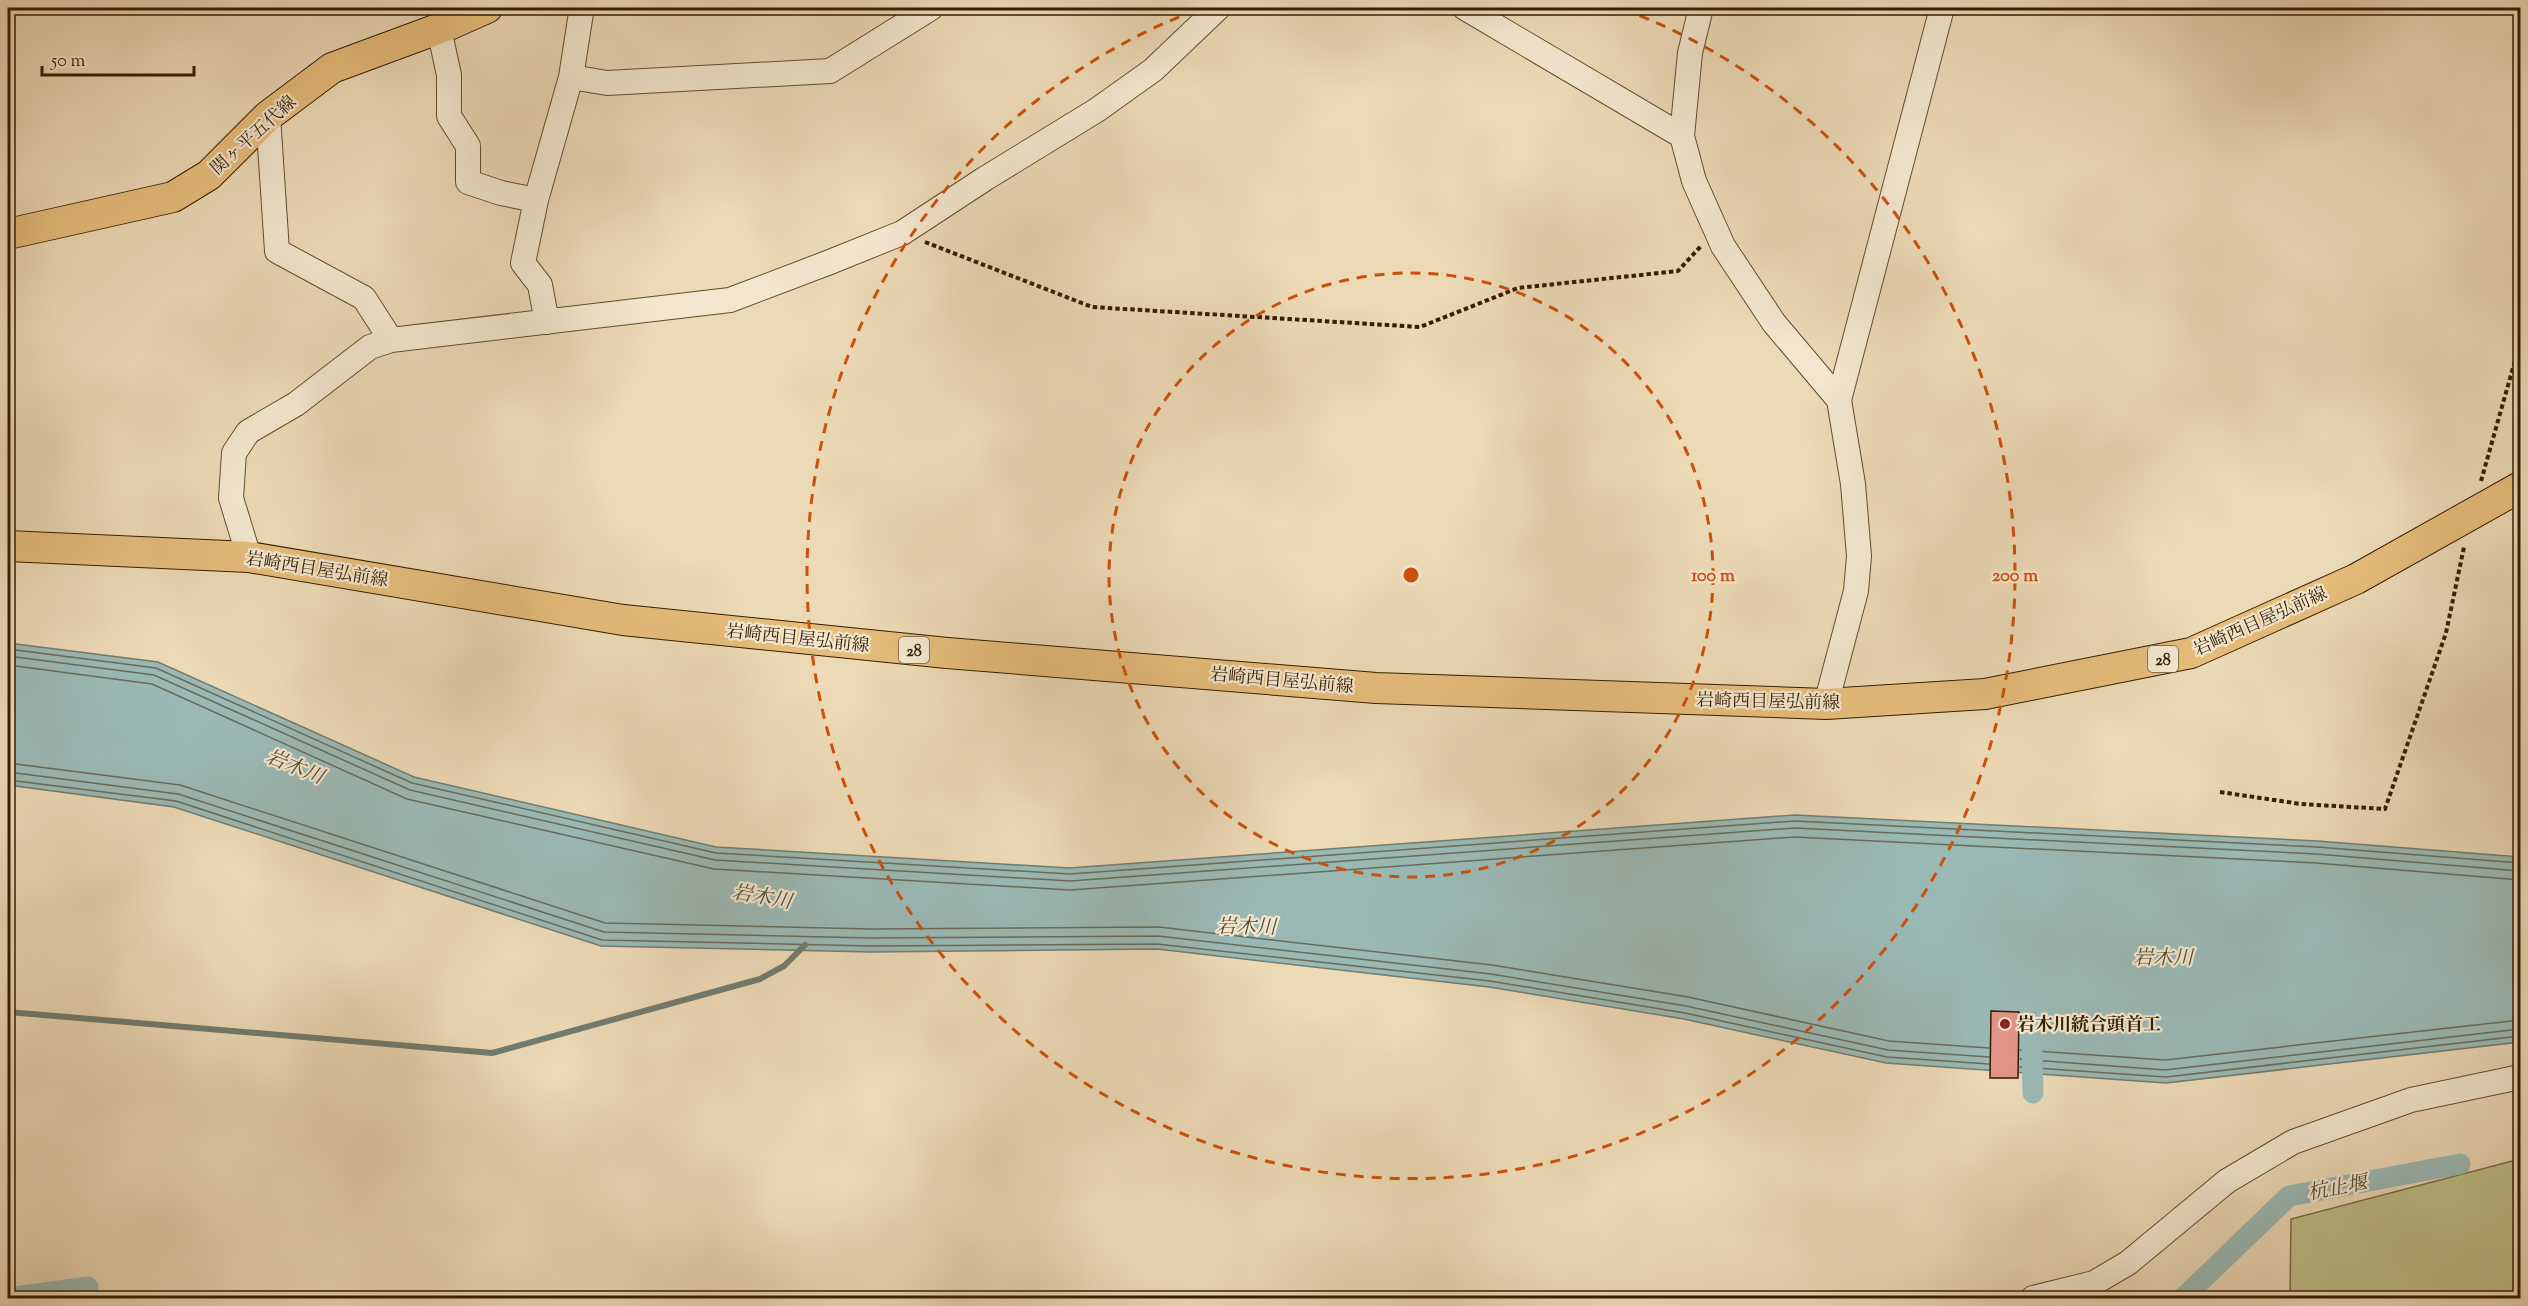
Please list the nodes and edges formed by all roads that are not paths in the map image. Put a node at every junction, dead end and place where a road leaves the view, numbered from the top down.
1 (488, 8) edge
2 (579, 8) edge
3 (931, 8) edge
4 (1218, 8) edge
5 (1465, 8) edge
6 (1701, 8) edge
7 (1942, 8) edge
8 (446, 20) edge
9 (571, 77) junction
10 (268, 116) junction
11 (1682, 136) junction
12 (536, 200) junction
13 (8, 234) edge
14 (548, 322) junction
15 (391, 340) junction
16 (1839, 400) junction
17 (2520, 487) edge
18 (8, 546) edge
19 (249, 557) junction
20 (1826, 704) junction
21 (2520, 1077) edge
22 (2033, 1299) edge

1 - 8 main road, 関ヶ平五代線
2 - 9 street
3 - 9 street
4 - 14 street
5 - 11 street
6 - 11 street
7 - 16 street
8 - 10 main road, 関ヶ平五代線
8 - 12 street
9 - 12 street
10 - 13 main road, 関ヶ平五代線
10 - 15 street
11 - 16 street
12 - 14 street
14 - 15 street
15 - 19 street
16 - 20 street
17 - 20 main road, 岩崎西目屋弘前線 / 28
18 - 19 main road, 岩崎西目屋弘前線 / 28
19 - 20 main road, 岩崎西目屋弘前線 / 28
21 - 22 street

